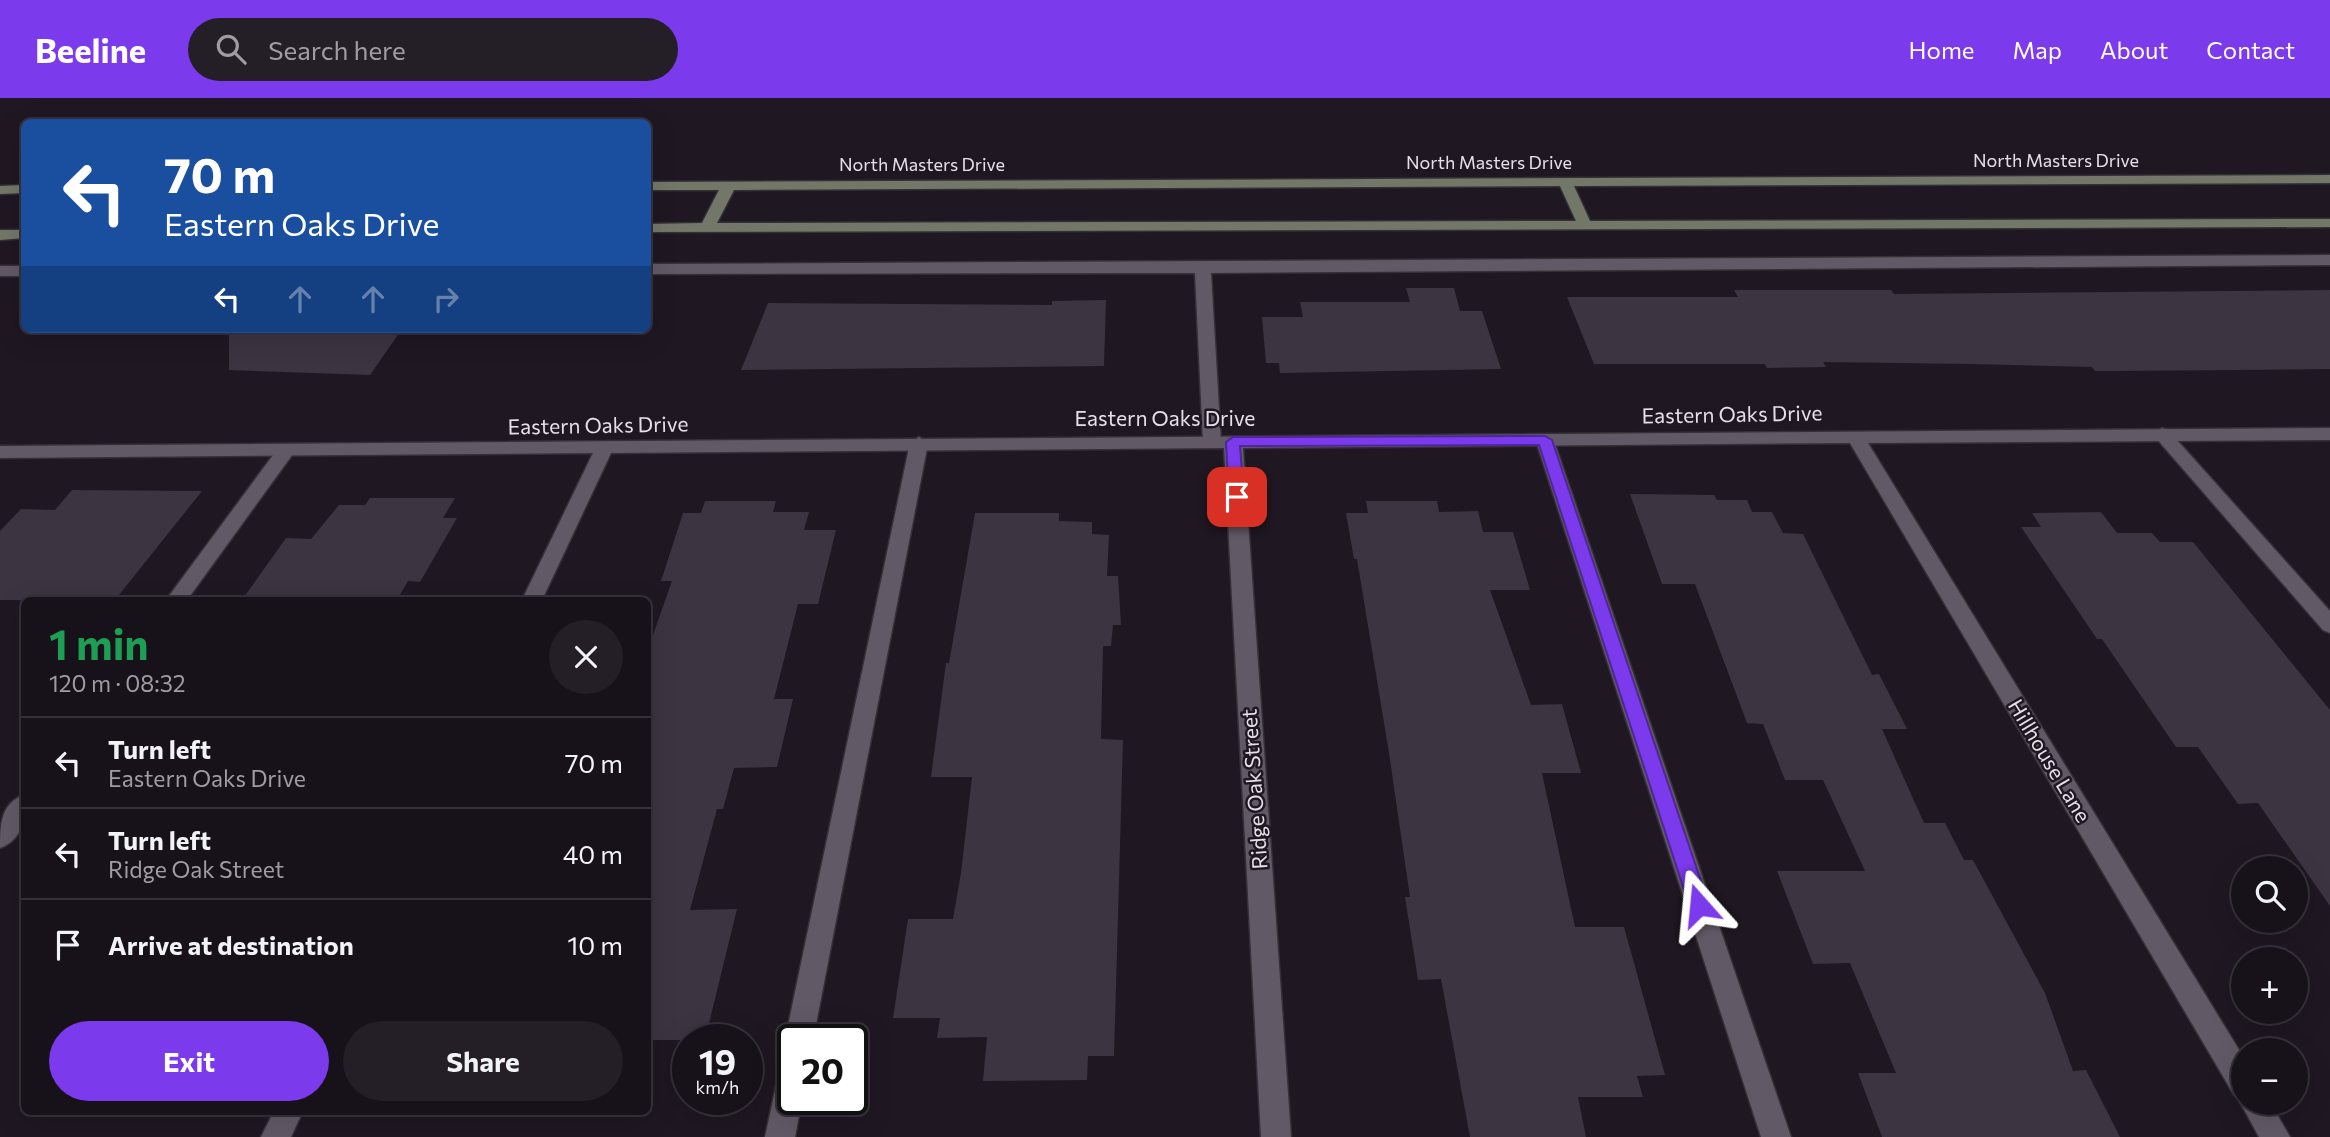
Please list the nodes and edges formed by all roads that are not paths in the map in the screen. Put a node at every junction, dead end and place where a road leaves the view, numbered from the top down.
1 (2330, 179) edge
2 (1566, 182) junction
3 (729, 185) junction
4 (651, 186) edge
5 (0, 190) edge
6 (21, 190) edge
7 (2330, 223) edge
8 (1585, 225) junction
9 (708, 227) junction
10 (651, 228) edge
11 (0, 234) edge
12 (21, 234) edge
13 (2330, 260) edge
14 (1203, 268) junction
15 (651, 270) edge
16 (0, 271) edge
17 (21, 271) edge
18 (2162, 434) junction
19 (2330, 434) edge
20 (1855, 437) junction
21 (1545, 440) junction
22 (1222, 442) junction
23 (919, 443) junction
24 (604, 449) junction
25 (286, 451) junction
26 (0, 452) edge
27 (178, 597) edge
28 (533, 597) edge
29 (2330, 625) edge
30 (21, 809) edge
31 (0, 838) edge
32 (802, 1024) edge
33 (2231, 1063) edge
34 (287, 1115) edge
35 (784, 1115) edge
36 (2262, 1115) edge
37 (276, 1137) edge
38 (780, 1137) edge
39 (1276, 1137) edge
40 (1776, 1137) edge
41 (2275, 1137) edge

1 - 2 main road, North Masters Drive
2 - 3 main road, North Masters Drive
2 - 8 main road
3 - 4 main road, North Masters Drive
3 - 9 main road
5 - 6 main road
7 - 8 main road
8 - 9 main road
9 - 10 main road
11 - 12 main road
13 - 14 street
14 - 15 street
14 - 22 street, Ridge Oak Street
16 - 17 street
18 - 19 street, Eastern Oaks Drive
18 - 20 street, Eastern Oaks Drive
18 - 29 street
20 - 21 street, Eastern Oaks Drive
20 - 33 street, Hillhouse Lane
21 - 22 street, Eastern Oaks Drive
21 - 40 street
22 - 23 street, Eastern Oaks Drive
22 - 39 street, Ridge Oak Street
23 - 24 street, Eastern Oaks Drive
23 - 32 street
24 - 25 street, Eastern Oaks Drive
24 - 28 street
25 - 26 street, Eastern Oaks Drive
25 - 27 street
30 - 31 street
34 - 37 street
35 - 38 street
36 - 41 street

